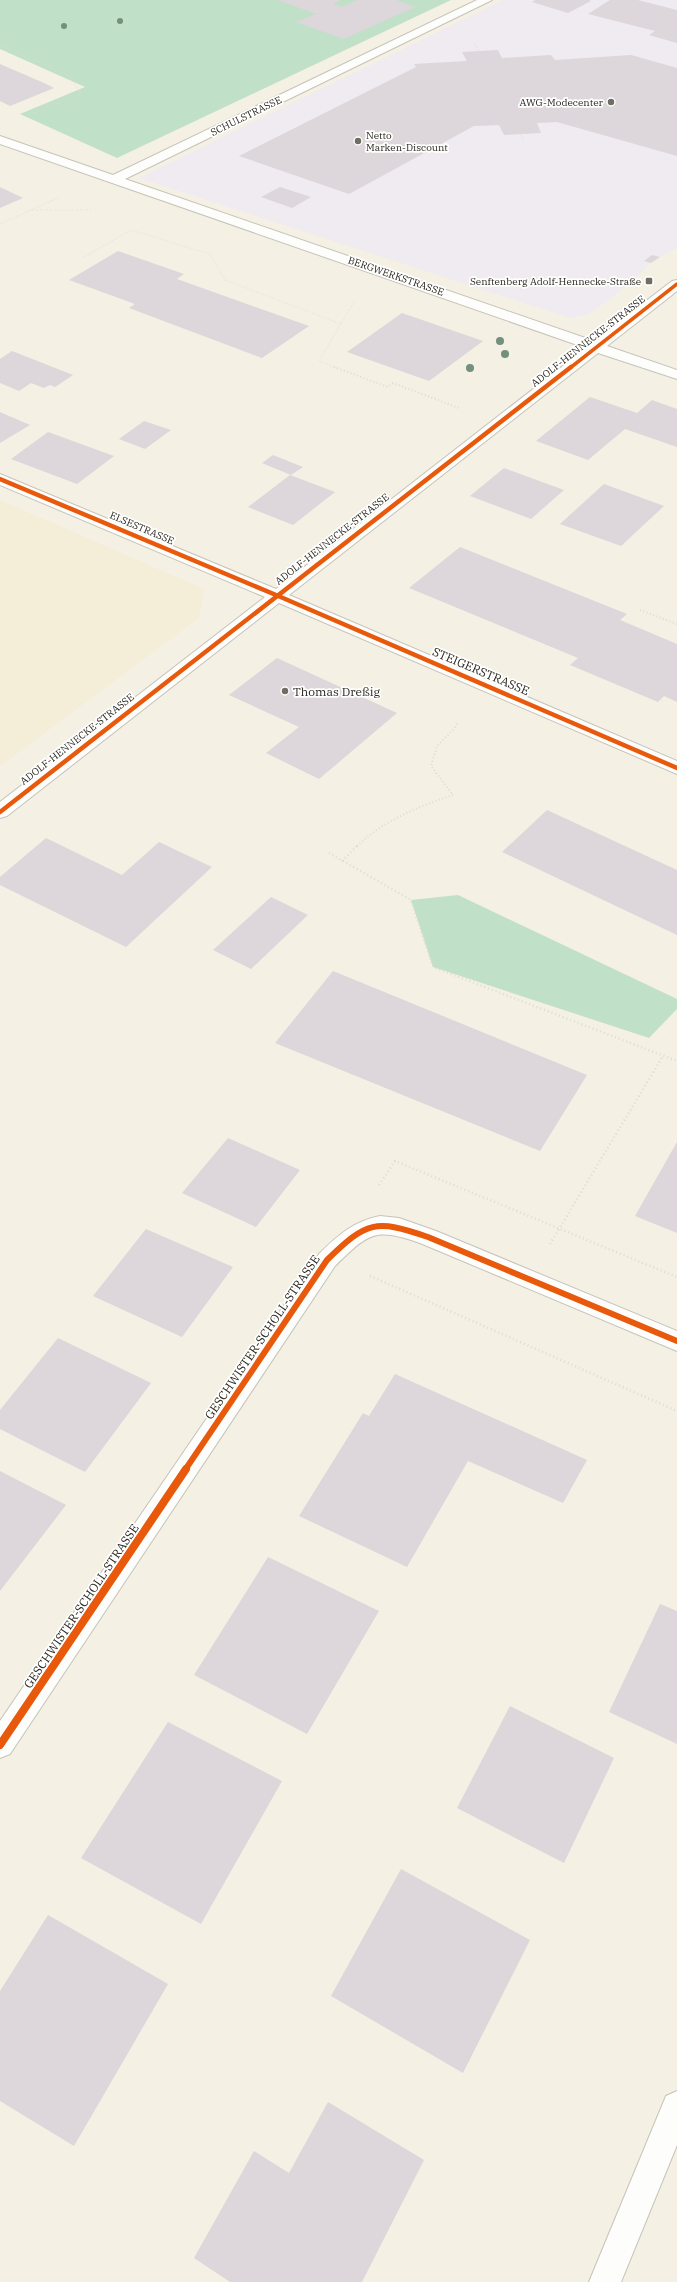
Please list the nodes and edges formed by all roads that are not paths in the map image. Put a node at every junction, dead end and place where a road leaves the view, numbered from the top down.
1 (486, 0) edge
2 (0, 140) edge
3 (112, 178) junction
4 (677, 284) edge
5 (597, 346) junction
6 (677, 375) edge
7 (0, 479) edge
8 (276, 595) junction
9 (677, 768) edge
10 (0, 812) edge
11 (677, 1341) edge
12 (0, 1745) edge
13 (677, 2107) edge
14 (605, 2282) edge

1 - 3 street, SCHULSTRASSE
2 - 3 street
3 - 5 street, BERGWERKSTRASSE
4 - 5 street, ADOLF-HENNECKE-STRASSE
5 - 6 street, BERGWERKSTRASSE
5 - 8 street, ADOLF-HENNECKE-STRASSE
7 - 8 street, ELSESTRASSE
8 - 9 street, STEIGERSTRASSE
8 - 10 street, ADOLF-HENNECKE-STRASSE
11 - 12 street, GESCHWISTER-SCHOLL-STRASSE
13 - 14 street

